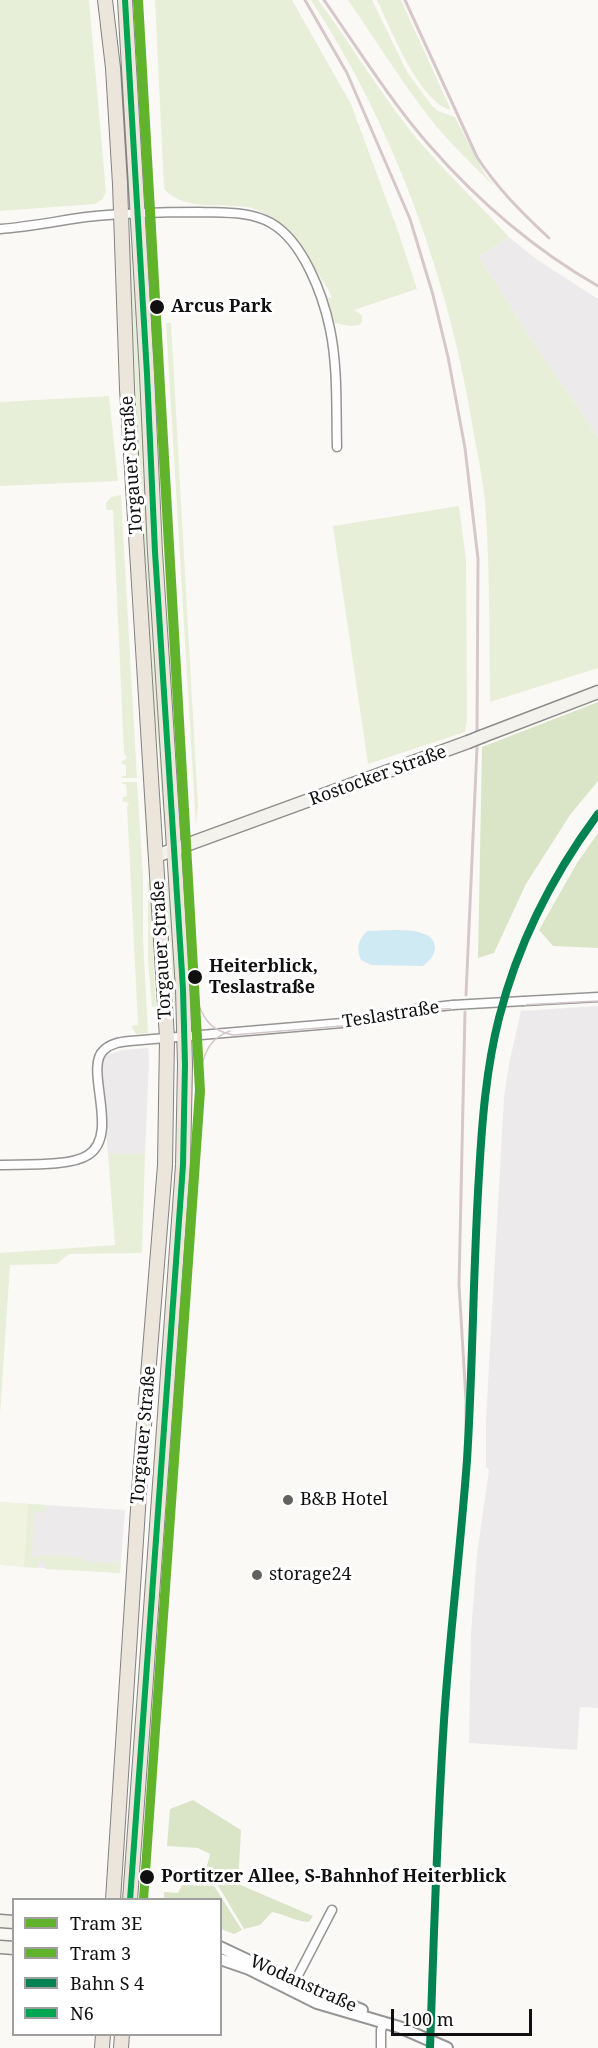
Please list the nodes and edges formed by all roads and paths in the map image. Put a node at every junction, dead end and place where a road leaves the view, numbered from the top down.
1 (105, 0) edge
2 (125, 0) edge
3 (137, 212) junction
4 (121, 214) junction
5 (0, 229) edge
6 (337, 447) dead end
7 (598, 692) edge
8 (175, 850) junction
9 (156, 856) junction
10 (598, 997) edge
11 (185, 1036) junction
12 (167, 1038) junction
13 (0, 1165) edge
14 (113, 1898) edge
15 (130, 1898) edge
16 (332, 1910) dead end
17 (222, 1948) edge
18 (222, 1960) edge
19 (292, 1986) junction
20 (384, 2022) junction
21 (381, 2048) edge
22 (447, 2048) edge

1 - 4 main road, Torgauer Straße
2 - 3 main road, Torgauer Straße
3 - 4 street
3 - 6 street
3 - 8 main road, Torgauer Straße
4 - 5 street
4 - 9 main road, Torgauer Straße
7 - 8 main road, Rostocker Straße, bridge
8 - 9 main road, Rostocker Straße
8 - 11 main road, Torgauer Straße
9 - 12 main road, Torgauer Straße
10 - 11 street, Teslastraße, bridge
11 - 12 street, Teslastraße
11 - 15 main road, Torgauer Straße
12 - 13 street, Teslastraße
12 - 14 main road, Torgauer Straße
16 - 19 street
17 - 19 street, Wodanstraße
18 - 19 street, Wodanstraße
19 - 20 street, Wodanstraße
20 - 21 street
20 - 22 street, Wodanstraße

